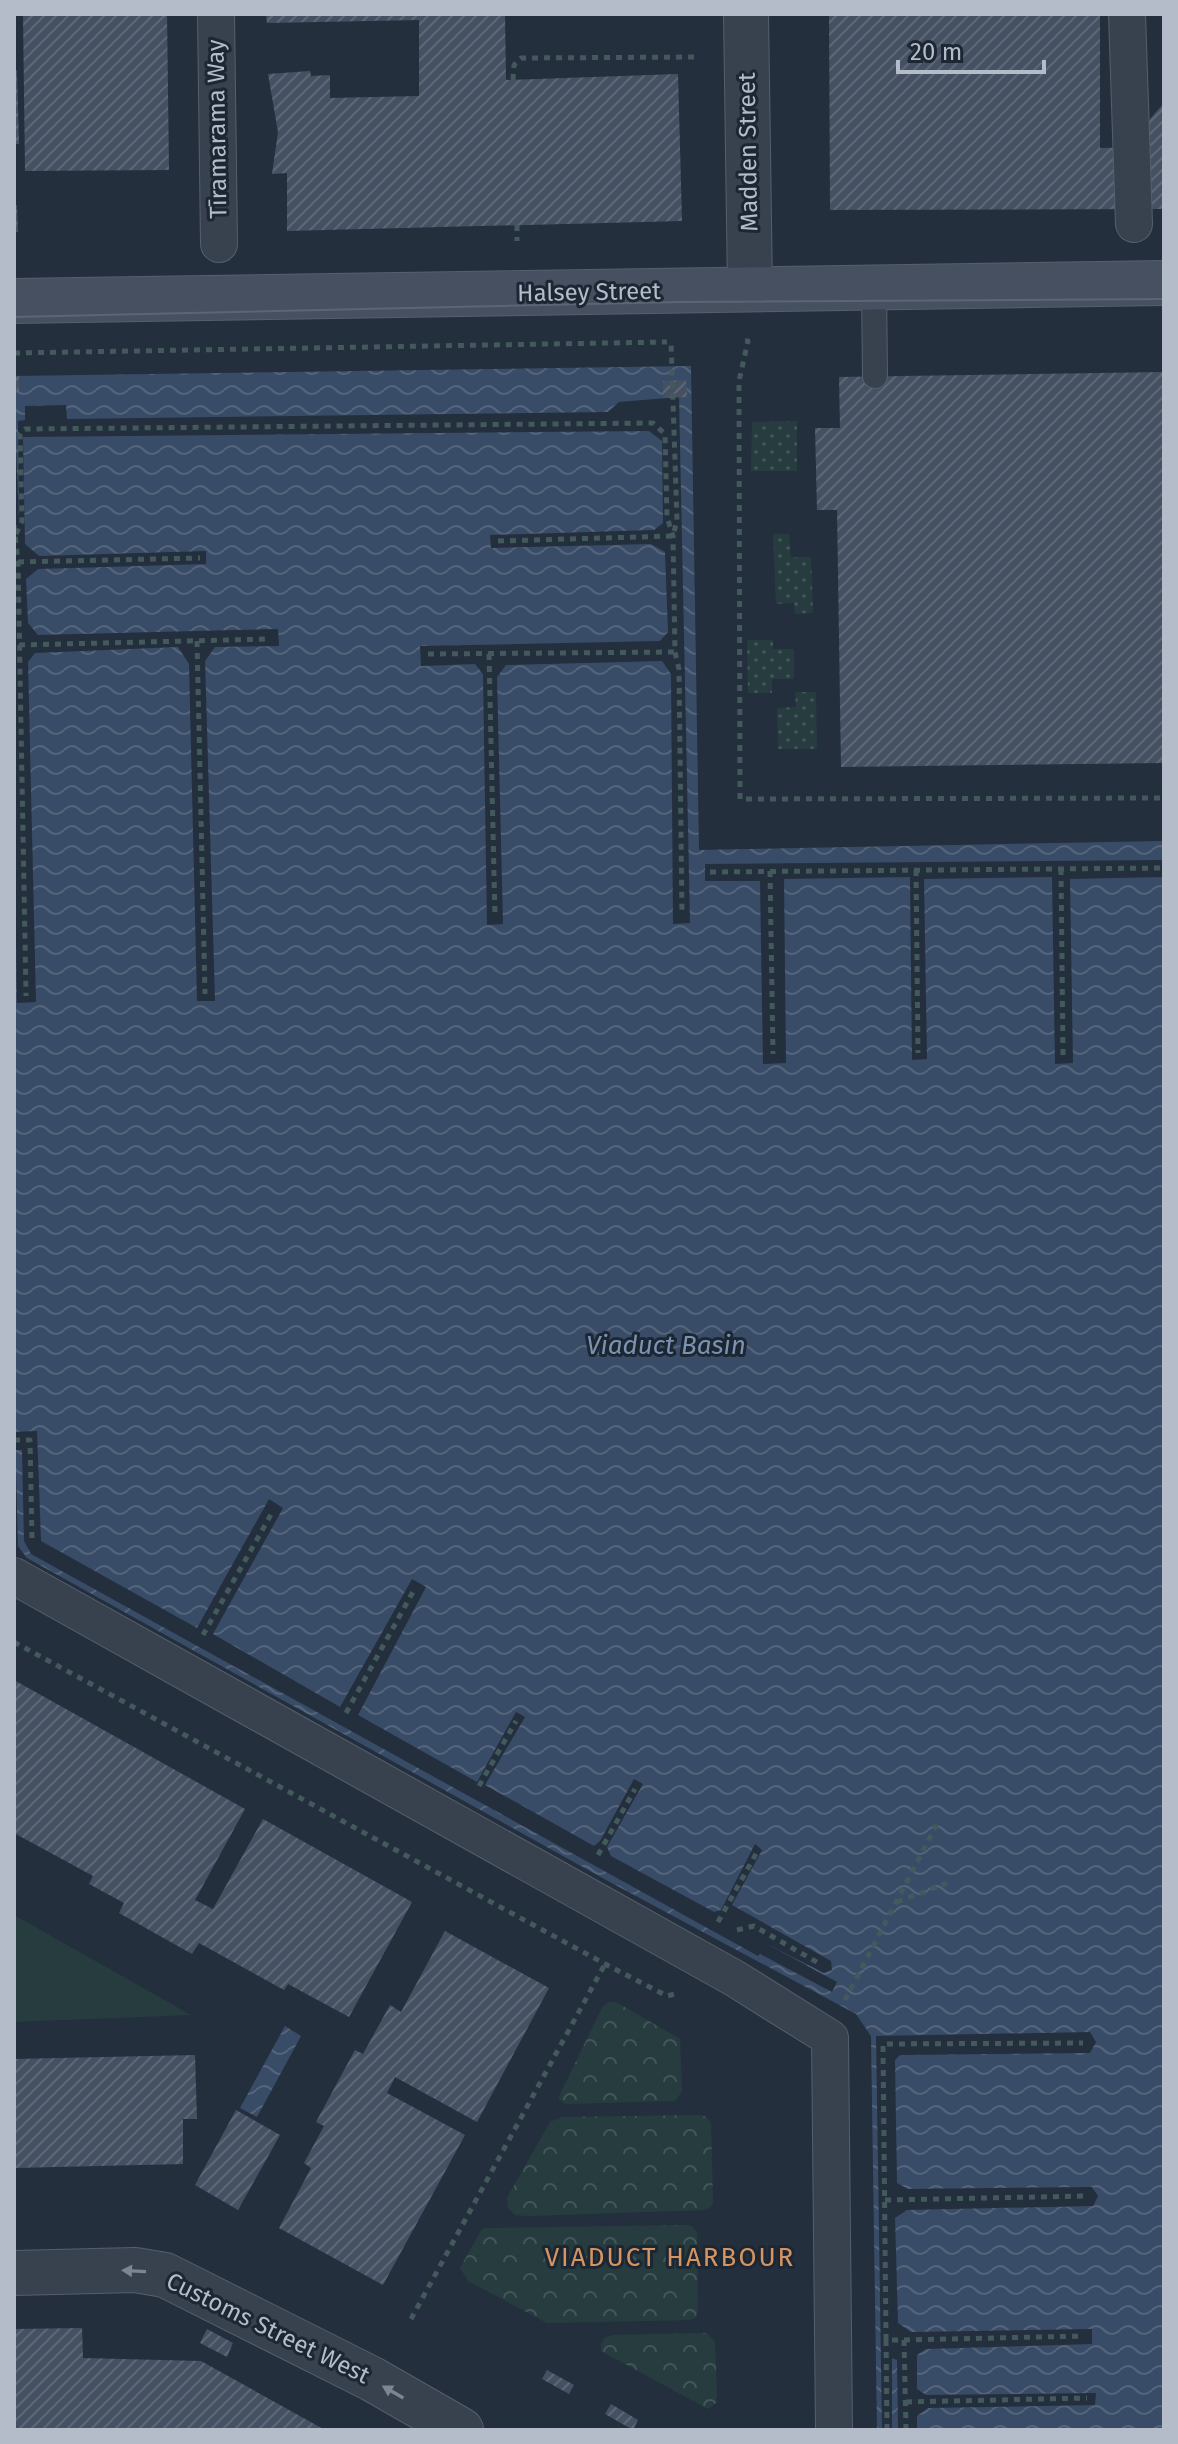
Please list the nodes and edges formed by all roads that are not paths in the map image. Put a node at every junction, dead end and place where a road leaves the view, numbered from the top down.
1 (216, 14) edge
2 (746, 14) edge
3 (1127, 14) edge
4 (1134, 224) dead end
5 (219, 244) dead end
6 (1164, 283) edge
7 (874, 287) junction
8 (750, 289) junction
9 (14, 301) edge
10 (875, 376) dead end
11 (14, 1576) edge
12 (14, 2273) edge
13 (461, 2430) edge
14 (834, 2430) edge

1 - 5 street, Tīramarama Way
2 - 8 street, Madden Street
3 - 4 street
6 - 7 main road, Halsey Street
7 - 8 main road, Halsey Street
7 - 10 lane
8 - 9 main road, Halsey Street
11 - 14 street
13 -> 12 street, Customs Street West

